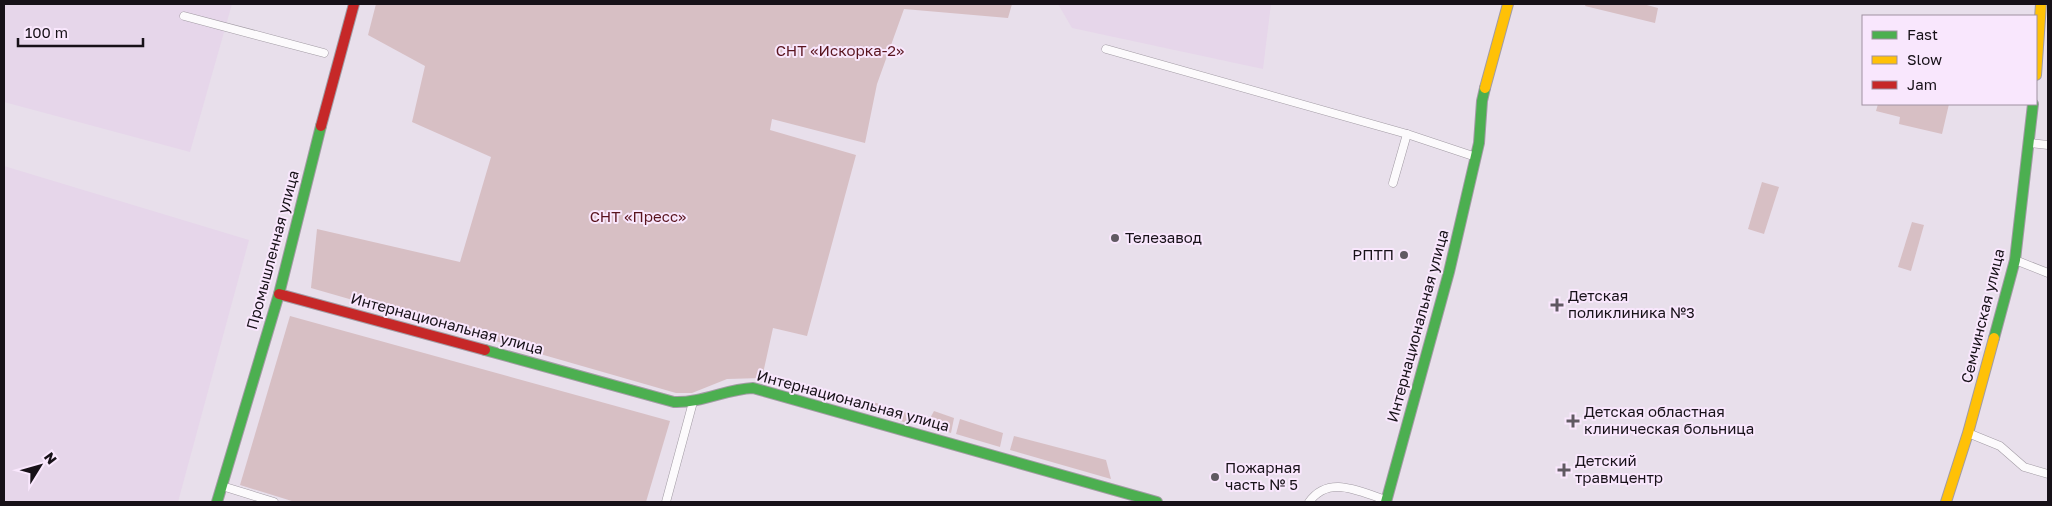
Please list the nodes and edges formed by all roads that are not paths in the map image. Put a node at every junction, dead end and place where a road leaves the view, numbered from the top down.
1 (354, 4) edge
2 (1508, 4) edge
3 (2044, 8) edge
4 (184, 16) dead end
5 (1106, 49) dead end
6 (324, 53) dead end
7 (2037, 67) edge
8 (2033, 105) edge
9 (1407, 134) junction
10 (2030, 143) junction
11 (2048, 145) edge
12 (1476, 157) junction
13 (1393, 184) dead end
14 (2015, 260) junction
15 (2048, 273) edge
16 (279, 294) junction
17 (693, 402) junction
18 (1968, 433) junction
19 (2048, 474) edge
20 (222, 486) junction
21 (1124, 498) edge
22 (1386, 501) edge
23 (217, 502) edge
24 (274, 502) edge
25 (666, 502) edge
26 (1157, 502) edge
27 (1309, 502) edge
28 (1946, 502) edge

1 - 16 street, Промышленная улица
2 - 12 street, Интернациональная улица
3 - 7 street
4 - 6 street
5 - 9 street
8 - 10 street, Семчинская улица
9 - 12 street
9 - 13 street
10 - 11 street
10 - 14 street, Семчинская улица
12 - 22 street, Интернациональная улица
14 - 15 street
14 - 18 street, Семчинская улица
16 - 17 street, Интернациональная улица
16 - 20 street, Промышленная улица
17 - 21 street, Интернациональная улица
17 - 25 street
18 - 19 street
18 - 28 street, Семчинская улица
20 - 23 street, Промышленная улица
20 - 24 street
21 - 26 street, Интернациональная улица
22 - 27 street

